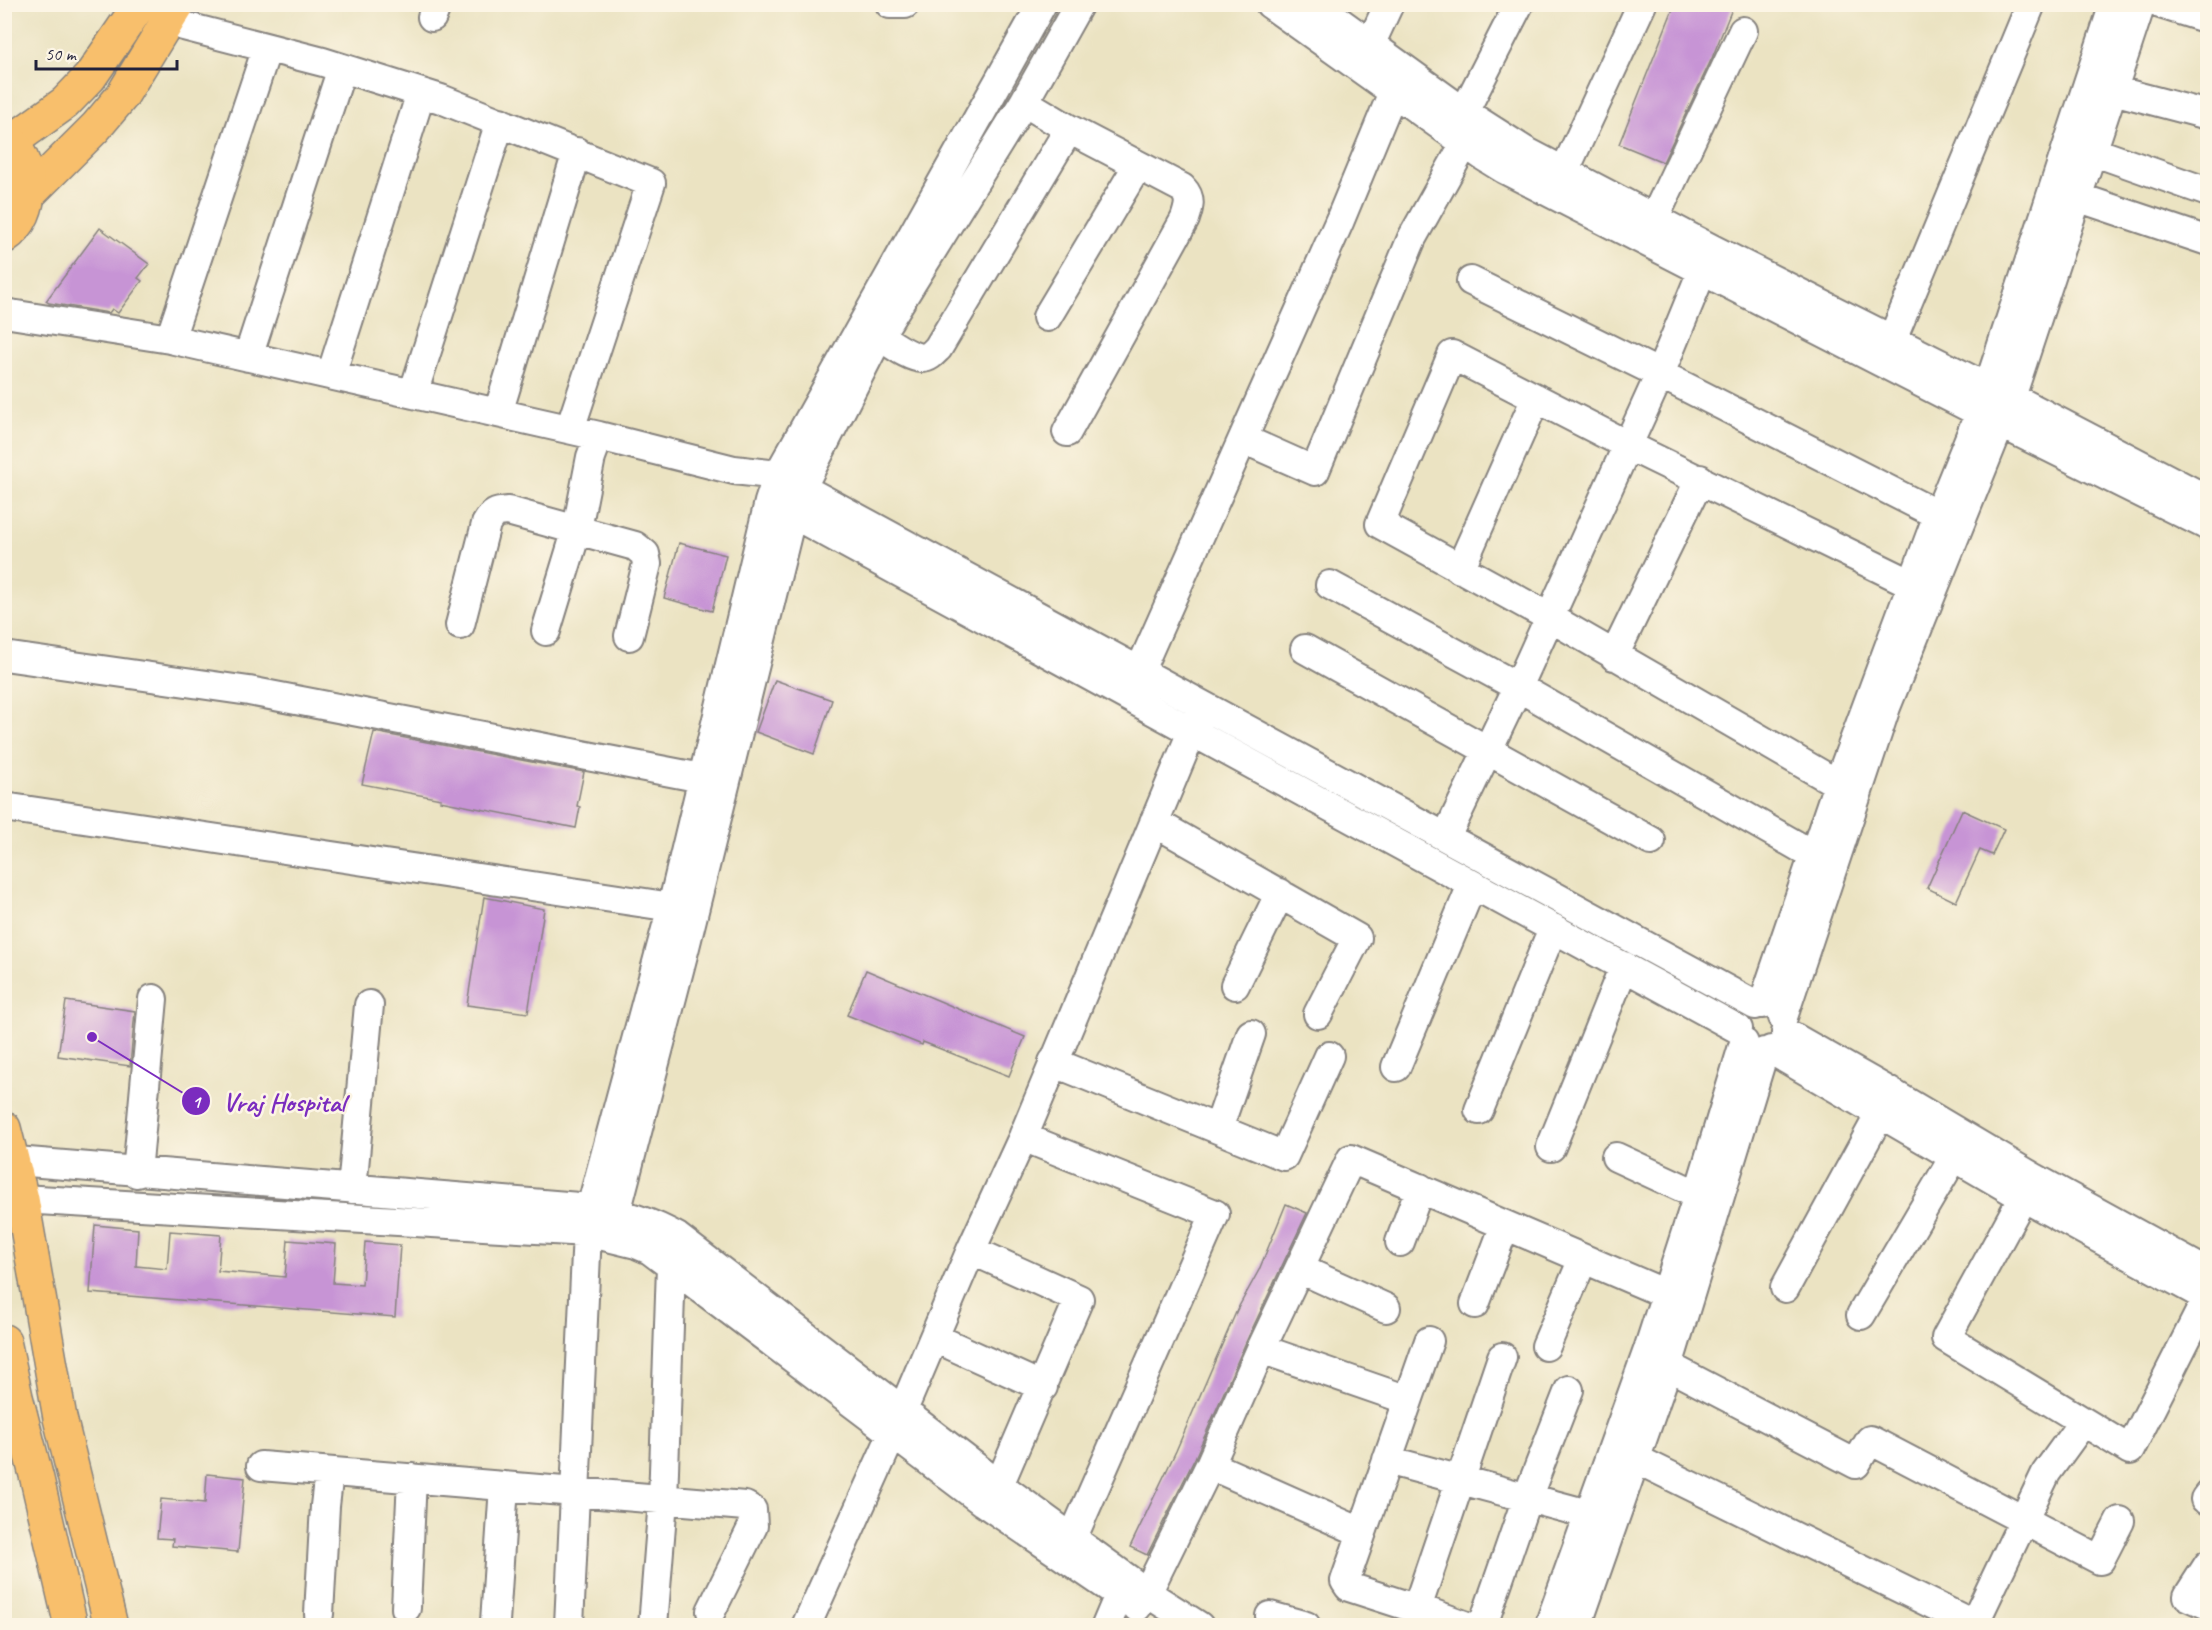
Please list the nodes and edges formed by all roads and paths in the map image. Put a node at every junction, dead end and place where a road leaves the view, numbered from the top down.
1 (140, 4) edge
2 (890, 4) edge
3 (905, 4) edge
4 (1042, 4) edge
5 (1079, 4) edge
6 (1270, 4) edge
7 (1315, 4) edge
8 (1389, 4) edge
9 (1519, 4) edge
10 (1642, 4) edge
11 (2031, 4) edge
12 (2114, 4) edge
13 (2141, 4) edge
14 (2160, 4) edge
15 (173, 13) edge
16 (2208, 19) edge
17 (1743, 31) dead end
18 (1370, 45) junction
19 (267, 48) junction
20 (342, 68) junction
21 (2113, 90) junction
22 (1393, 92) junction
23 (421, 93) junction
24 (1024, 102) junction
25 (1464, 112) junction
26 (2208, 115) edge
27 (500, 122) junction
28 (1069, 129) junction
29 (8, 137) edge
30 (1465, 143) junction
31 (2092, 151) junction
32 (578, 152) junction
33 (1138, 165) junction
34 (1564, 172) junction
35 (2208, 192) edge
36 (2077, 197) junction
37 (18, 216) edge
38 (1654, 219) junction
39 (2208, 241) edge
40 (4, 249) edge
41 (1707, 259) junction
42 (1471, 281) dead end
43 (4, 313) edge
44 (1047, 317) dead end
45 (879, 336) junction
46 (170, 339) junction
47 (1892, 340) junction
48 (248, 357) junction
49 (1660, 374) junction
50 (331, 375) junction
51 (413, 394) junction
52 (1536, 398) junction
53 (1995, 405) junction
54 (498, 413) junction
55 (570, 429) junction
56 (1066, 432) dead end
57 (600, 436) junction
58 (1243, 439) junction
59 (1628, 445) junction
60 (734, 470) junction
61 (1700, 479) junction
62 (790, 481) junction
63 (2208, 500) edge
64 (780, 508) junction
65 (1938, 515) junction
66 (2208, 526) edge
67 (577, 529) junction
68 (1460, 569) junction
69 (1912, 584) junction
70 (1330, 585) dead end
71 (1549, 617) junction
72 (460, 625) dead end
73 (546, 631) dead end
74 (629, 636) dead end
75 (1305, 649) dead end
76 (4, 656) edge
77 (1614, 656) junction
78 (1140, 670) junction
79 (1518, 687) junction
80 (1203, 705) junction
81 (1191, 732) junction
82 (725, 734) junction
83 (1487, 749) junction
84 (702, 778) junction
85 (1838, 784) junction
86 (4, 807) edge
87 (1154, 822) junction
88 (1446, 837) junction
89 (1651, 841) dead end
90 (1815, 856) junction
91 (1472, 885) junction
92 (1280, 893) junction
93 (672, 907) junction
94 (1553, 928) junction
95 (1624, 966) junction
96 (1235, 986) dead end
97 (153, 999) dead end
98 (369, 1005) dead end
99 (1318, 1014) dead end
100 (1763, 1029) junction
101 (1251, 1034) dead end
102 (1329, 1056) dead end
103 (1053, 1062) junction
104 (1396, 1067) dead end
105 (1479, 1110) dead end
106 (1880, 1114) junction
107 (4, 1128) edge
108 (1218, 1129) junction
109 (1023, 1137) junction
110 (1551, 1147) dead end
111 (1616, 1157) dead end
112 (1954, 1157) junction
113 (9, 1161) edge
114 (137, 1173) junction
115 (1420, 1188) junction
116 (352, 1189) junction
117 (1698, 1195) junction
118 (2023, 1197) junction
119 (13, 1198) edge
120 (601, 1222) junction
121 (1506, 1226) junction
122 (1400, 1242) dead end
123 (971, 1250) junction
124 (1583, 1259) junction
125 (671, 1267) junction
126 (1300, 1269) junction
127 (2208, 1273) edge
128 (1785, 1288) dead end
129 (1666, 1294) junction
130 (2207, 1298) edge
131 (1475, 1304) dead end
132 (1386, 1308) dead end
133 (1861, 1315) dead end
134 (934, 1338) junction
135 (4, 1341) edge
136 (1429, 1341) dead end
137 (1546, 1346) dead end
138 (1261, 1349) junction
139 (1502, 1357) dead end
140 (1668, 1366) junction
141 (1043, 1387) junction
142 (1569, 1390) dead end
143 (10, 1397) edge
144 (1408, 1400) junction
145 (898, 1422) junction
146 (2083, 1422) junction
147 (1636, 1459) junction
148 (1387, 1460) junction
149 (1210, 1465) junction
150 (261, 1466) dead end
151 (329, 1472) junction
152 (412, 1478) junction
153 (1461, 1479) junction
154 (999, 1485) junction
155 (504, 1486) junction
156 (576, 1492) junction
157 (1527, 1498) junction
158 (663, 1500) junction
159 (1588, 1514) junction
160 (2024, 1521) junction
161 (2120, 1521) dead end
162 (1362, 1532) junction
163 (1073, 1537) junction
164 (2208, 1565) edge
165 (1134, 1598) junction
166 (2208, 1605) edge
167 (406, 1608) dead end
168 (1417, 1608) junction
169 (711, 1611) dead end
170 (319, 1614) dead end
171 (1270, 1616) dead end
172 (495, 1622) dead end
173 (569, 1625) edge
174 (1975, 1625) edge
175 (71, 1626) edge
176 (111, 1626) edge
177 (653, 1626) edge
178 (806, 1626) edge
179 (1106, 1626) edge
180 (1164, 1626) edge
181 (1199, 1626) edge
182 (1306, 1626) edge
183 (1467, 1626) edge
184 (1478, 1626) edge
185 (1550, 1626) edge
186 (1577, 1626) edge

1 - 29 main road
2 - 3 street
4 - 62 street
5 - 24 street
6 - 22 street
7 - 18 street
8 - 18 street
9 - 25 street
10 - 34 street
11 - 47 street
12 - 53 street
13 - 21 street
14 - 16 street
15 - 19 street
15 - 37 main road
17 - 38 street
18 - 25 street
19 - 20 street
19 - 46 street
20 - 23 street
20 - 48 street
21 - 26 street
21 - 31 street
22 - 30 street
22 - 58 street
23 - 27 street
23 - 50 street
24 - 28 street
24 - 45 street
25 - 34 street
27 - 32 street
27 - 51 street
28 - 33 street
28 - 45 street
29 - 37 main road
30 - 41 street
30 - 58 street
31 - 35 street
31 - 36 street
32 - 54 street
32 - 55 street
33 - 44 street
33 - 56 street
34 - 38 street
36 - 39 street
36 - 53 street
37 - 40 main road
38 - 41 street
41 - 47 street
41 - 49 street
41 - 53 street
42 - 49 street
43 - 46 street
45 - 62 street
46 - 48 street
47 - 53 street
48 - 50 street
49 - 59 street
49 - 65 street
50 - 51 street
51 - 54 street
52 - 59 street
52 - 68 street
52 - 68 street
53 - 63 street
53 - 65 street
53 - 66 street
53 - 100 street
54 - 55 street
55 - 57 street
57 - 60 street
57 - 67 street
58 - 78 street
59 - 61 street
59 - 71 street
60 - 62 street
60 - 64 street
61 - 69 street
61 - 77 street
62 - 64 street
62 - 78 street
64 - 81 street
64 - 82 street
65 - 69 street
67 - 72 street
67 - 73 street
67 - 74 street
68 - 71 street
69 - 85 street
70 - 79 street
71 - 77 street
71 - 79 street
75 - 83 street
76 - 84 street
77 - 85 street
78 - 80 street
79 - 83 street
79 - 90 street
80 - 81 street
80 - 88 street
81 - 87 street
81 - 91 street
82 - 84 street
82 - 120 street
83 - 88 street
83 - 89 street
84 - 93 street
85 - 90 street
86 - 93 street
87 - 92 street
87 - 103 street
88 - 100 street
90 - 100 street
91 - 94 street
91 - 104 street
92 - 96 street
92 - 99 street
93 - 120 street
94 - 95 street
94 - 105 street
95 - 100 street
95 - 110 street
97 - 114 street
98 - 116 street
100 - 106 street
100 - 117 street
100 - 127 street
100 - 140 street
101 - 108 street
102 - 108 street
103 - 108 street
103 - 109 street
106 - 112 street
106 - 128 street
107 - 113 main road
109 - 123 street
109 - 163 street
111 - 117 street
112 - 118 street
112 - 133 street
113 - 114 street
113 - 119 main road
114 - 116 street
115 - 121 street
115 - 122 street
115 - 126 street
116 - 120 street
117 - 129 street
118 - 130 street
118 - 146 street
119 - 120 street
119 - 176 main road
120 - 125 street
120 - 145 street
120 - 156 street
121 - 124 street
121 - 131 street
123 - 134 street
123 - 141 street
124 - 129 street
124 - 137 street
125 - 145 street
125 - 158 street
126 - 132 street
126 - 138 street
129 - 159 street
130 - 146 street
134 - 141 street
134 - 145 street
135 - 143 main road
136 - 144 street
138 - 144 street
138 - 149 street
139 - 153 street
140 - 147 street
140 - 160 street
141 - 154 street
142 - 157 street
143 - 175 main road
144 - 148 street
145 - 154 street
145 - 165 street
145 - 178 street
146 - 160 street
147 - 174 street
147 - 186 street
148 - 153 street
148 - 162 street
149 - 162 street
149 - 165 street
150 - 151 street
151 - 152 street
151 - 170 street
152 - 155 street
152 - 167 street
153 - 157 street
153 - 168 street
154 - 163 street
155 - 156 street
155 - 172 street
156 - 158 street
156 - 173 street
157 - 159 street
157 - 184 street
158 - 169 street
158 - 177 street
159 - 185 street
160 - 161 street
160 - 174 street
162 - 168 street
163 - 165 street
164 - 166 street
165 - 179 street
165 - 180 street
165 - 181 street
168 - 183 street
171 - 182 street

